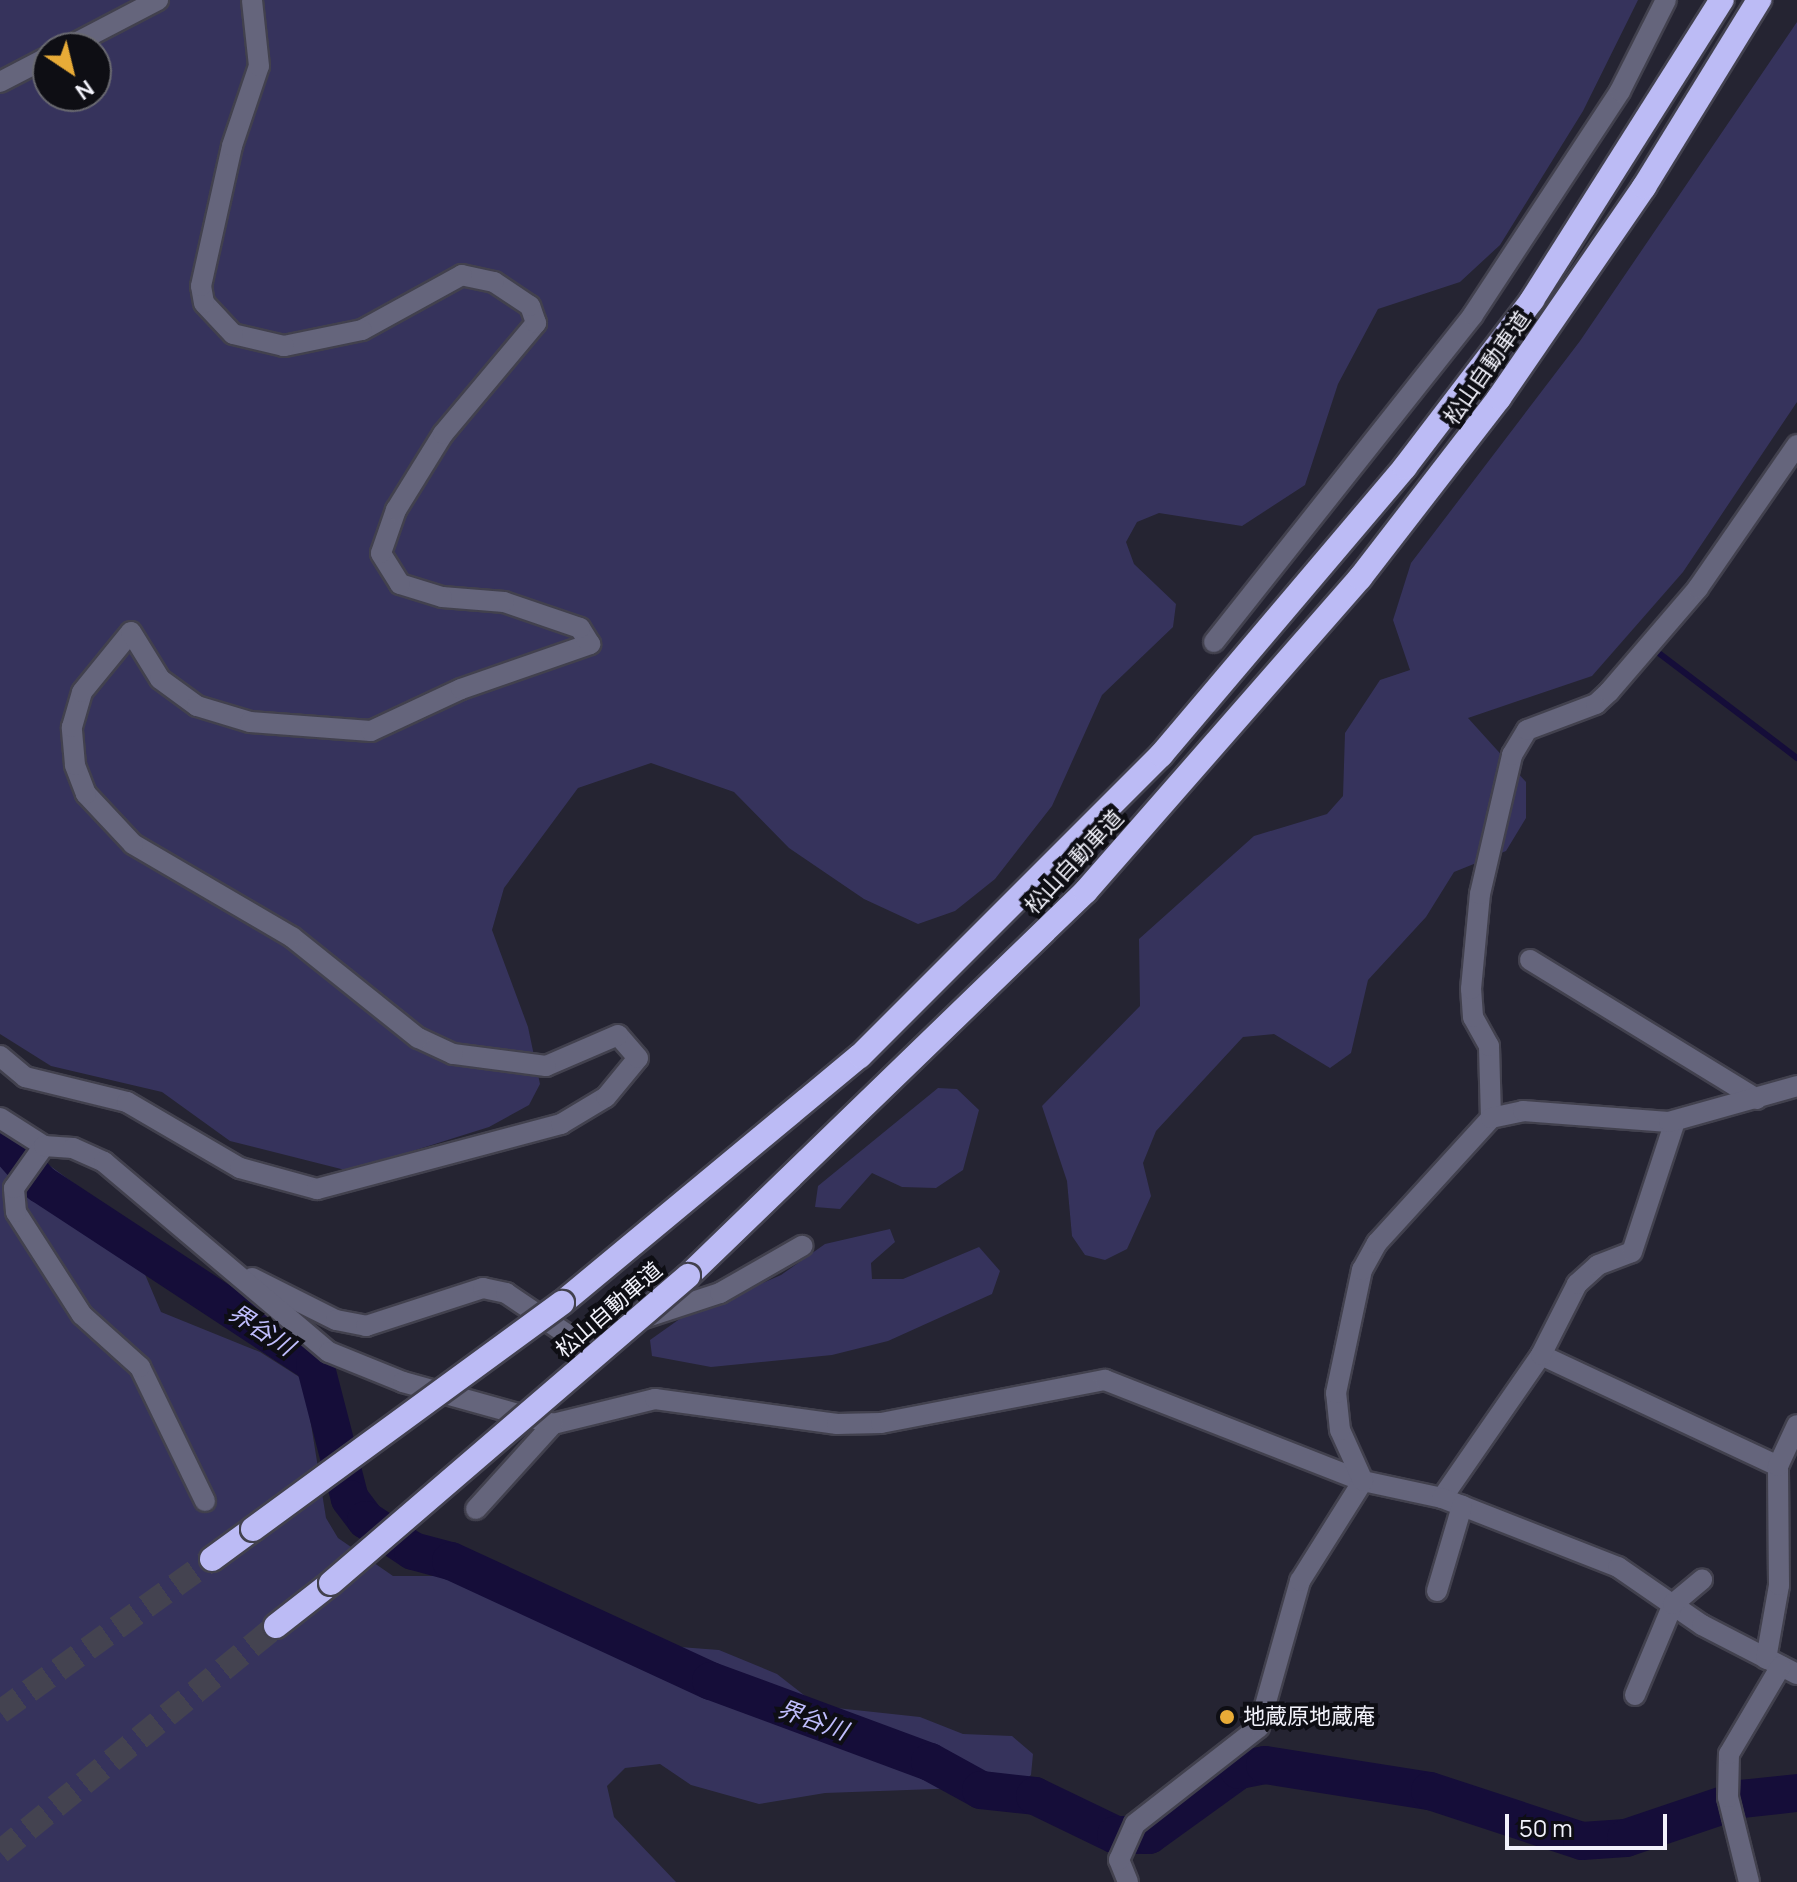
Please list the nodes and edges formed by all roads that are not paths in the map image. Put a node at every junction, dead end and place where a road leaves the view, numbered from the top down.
1 (158, 0) edge
2 (252, 0) edge
3 (1666, 0) edge
4 (1722, 0) edge
5 (1759, 0) edge
6 (97, 32) edge
7 (32, 65) edge
8 (0, 82) edge
9 (1797, 445) edge
10 (1214, 642) dead end
11 (1530, 960) dead end
12 (0, 1056) edge
13 (1797, 1086) edge
14 (1757, 1099) junction
15 (0, 1118) edge
16 (1491, 1118) junction
17 (1675, 1121) junction
18 (41, 1148) junction
19 (802, 1246) dead end
20 (242, 1273) junction
21 (1541, 1355) junction
22 (553, 1424) junction
23 (1797, 1425) edge
24 (1787, 1456) edge
25 (1363, 1481) junction
26 (1442, 1498) junction
27 (205, 1501) dead end
28 (1462, 1506) junction
29 (476, 1509) dead end
30 (1788, 1551) edge
31 (212, 1559) tunnel mouth
32 (1702, 1580) dead end
33 (1437, 1591) dead end
34 (1673, 1604) junction
35 (276, 1626) tunnel mouth
36 (1781, 1666) edge
37 (1635, 1695) dead end
38 (1128, 1882) edge
39 (1749, 1882) edge

1 - 6 street
2 - 12 street
3 - 10 street
4 - 31 highway, 松山自動車道, bridge
5 - 35 highway, 松山自動車道, bridge
7 - 8 street
9 - 16 street
11 - 14 street
13 - 14 street
14 - 17 street
15 - 18 street
16 - 17 street
16 - 25 street
17 - 21 street
18 - 20 street
18 - 27 street
19 - 20 street
20 - 22 street
21 - 24 street
21 - 26 street
22 - 25 street
22 - 29 street
23 - 24 street
24 - 30 street
25 - 26 street
25 - 38 street
26 - 28 street
28 - 33 street
28 - 34 street
30 - 36 street
32 - 34 street
34 - 36 street
34 - 37 street
36 - 39 street

